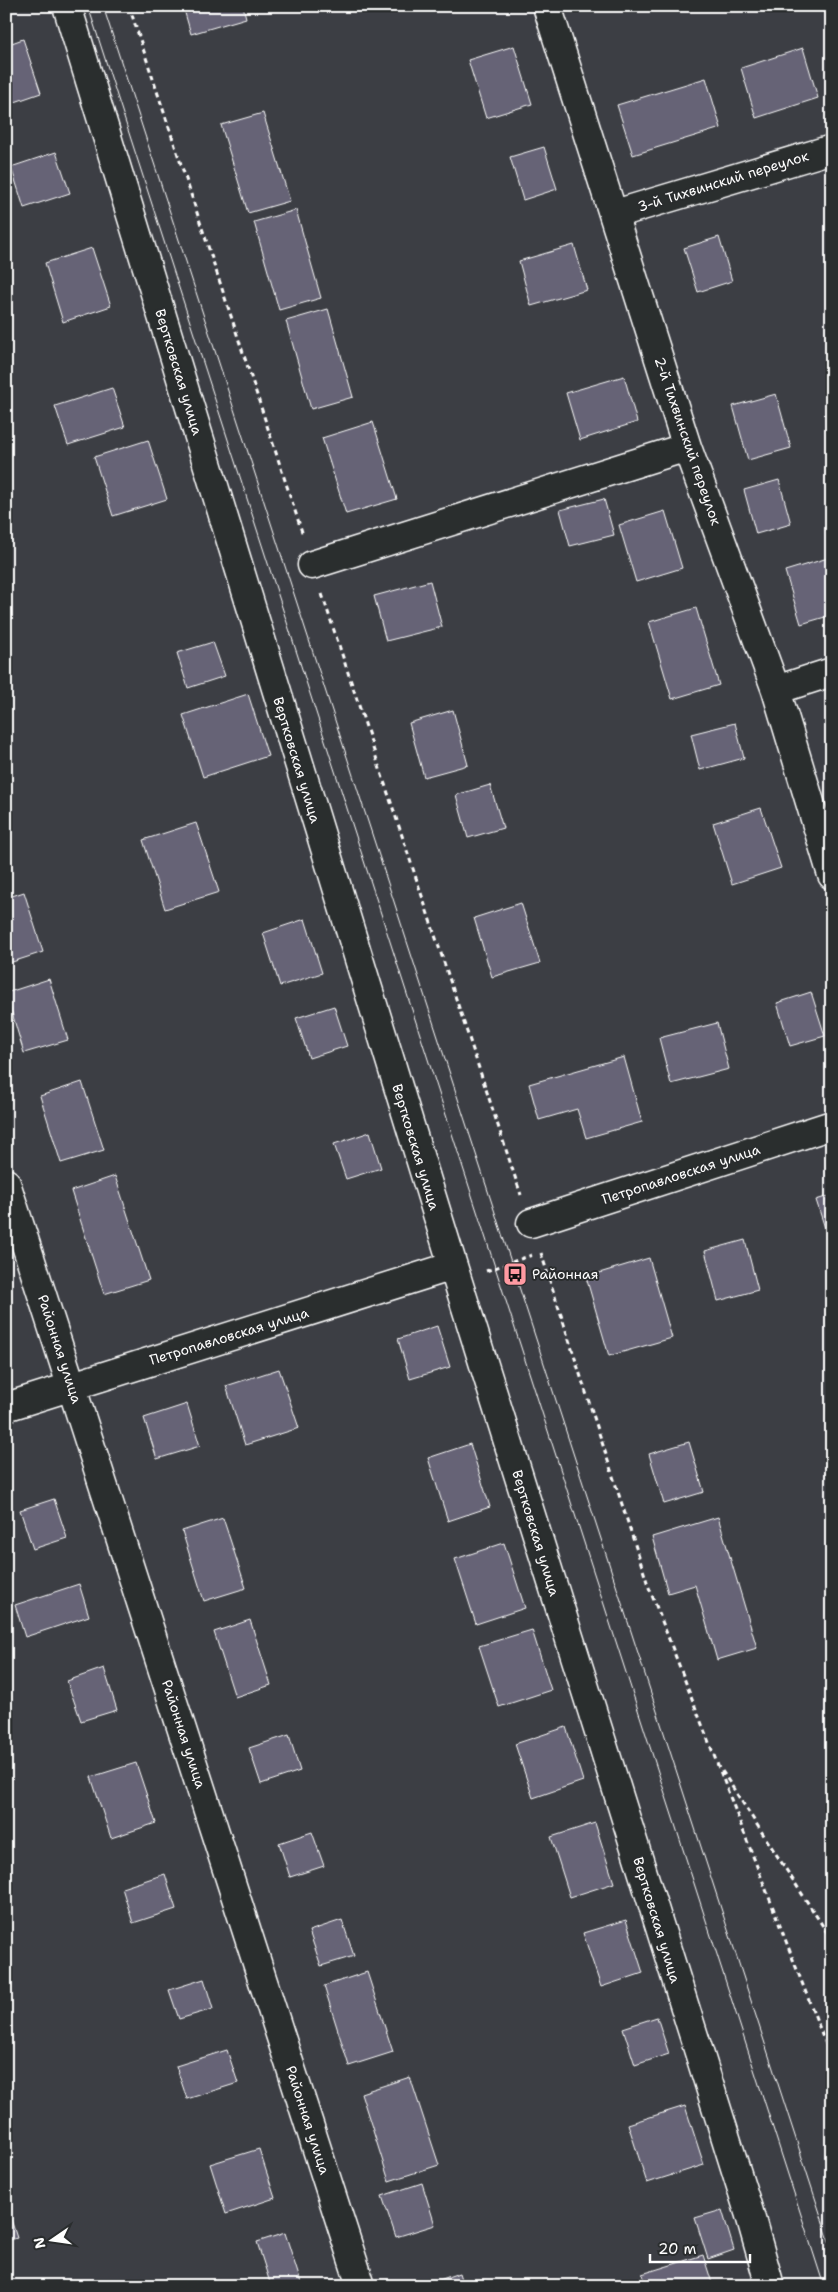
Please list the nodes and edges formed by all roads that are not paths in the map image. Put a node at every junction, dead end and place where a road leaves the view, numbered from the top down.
1 (67, 6) edge
2 (547, 6) edge
3 (832, 148) edge
4 (615, 214) junction
5 (687, 447) junction
6 (312, 564) road end
7 (832, 672) edge
8 (776, 690) junction
9 (832, 875) edge
10 (832, 1125) edge
11 (6, 1183) edge
12 (531, 1223) road end
13 (455, 1273) junction
14 (72, 1386) junction
15 (6, 1407) edge
16 (362, 2286) edge
17 (770, 2286) edge

1 - 13 street, Вертковская улица
2 - 4 street, 2-й Тихвинский переулок
3 - 4 street, 3-й Тихвинский переулок
4 - 5 street, 2-й Тихвинский переулок
5 - 6 street
5 - 8 street, 2-й Тихвинский переулок
7 - 8 street
8 - 9 street, 2-й Тихвинский переулок
10 - 12 street, Петропавловская улица
11 - 14 street, Районная улица
13 - 14 street, Петропавловская улица
13 - 17 street, Вертковская улица
14 - 15 street, Петропавловская улица
14 - 16 street, Районная улица

